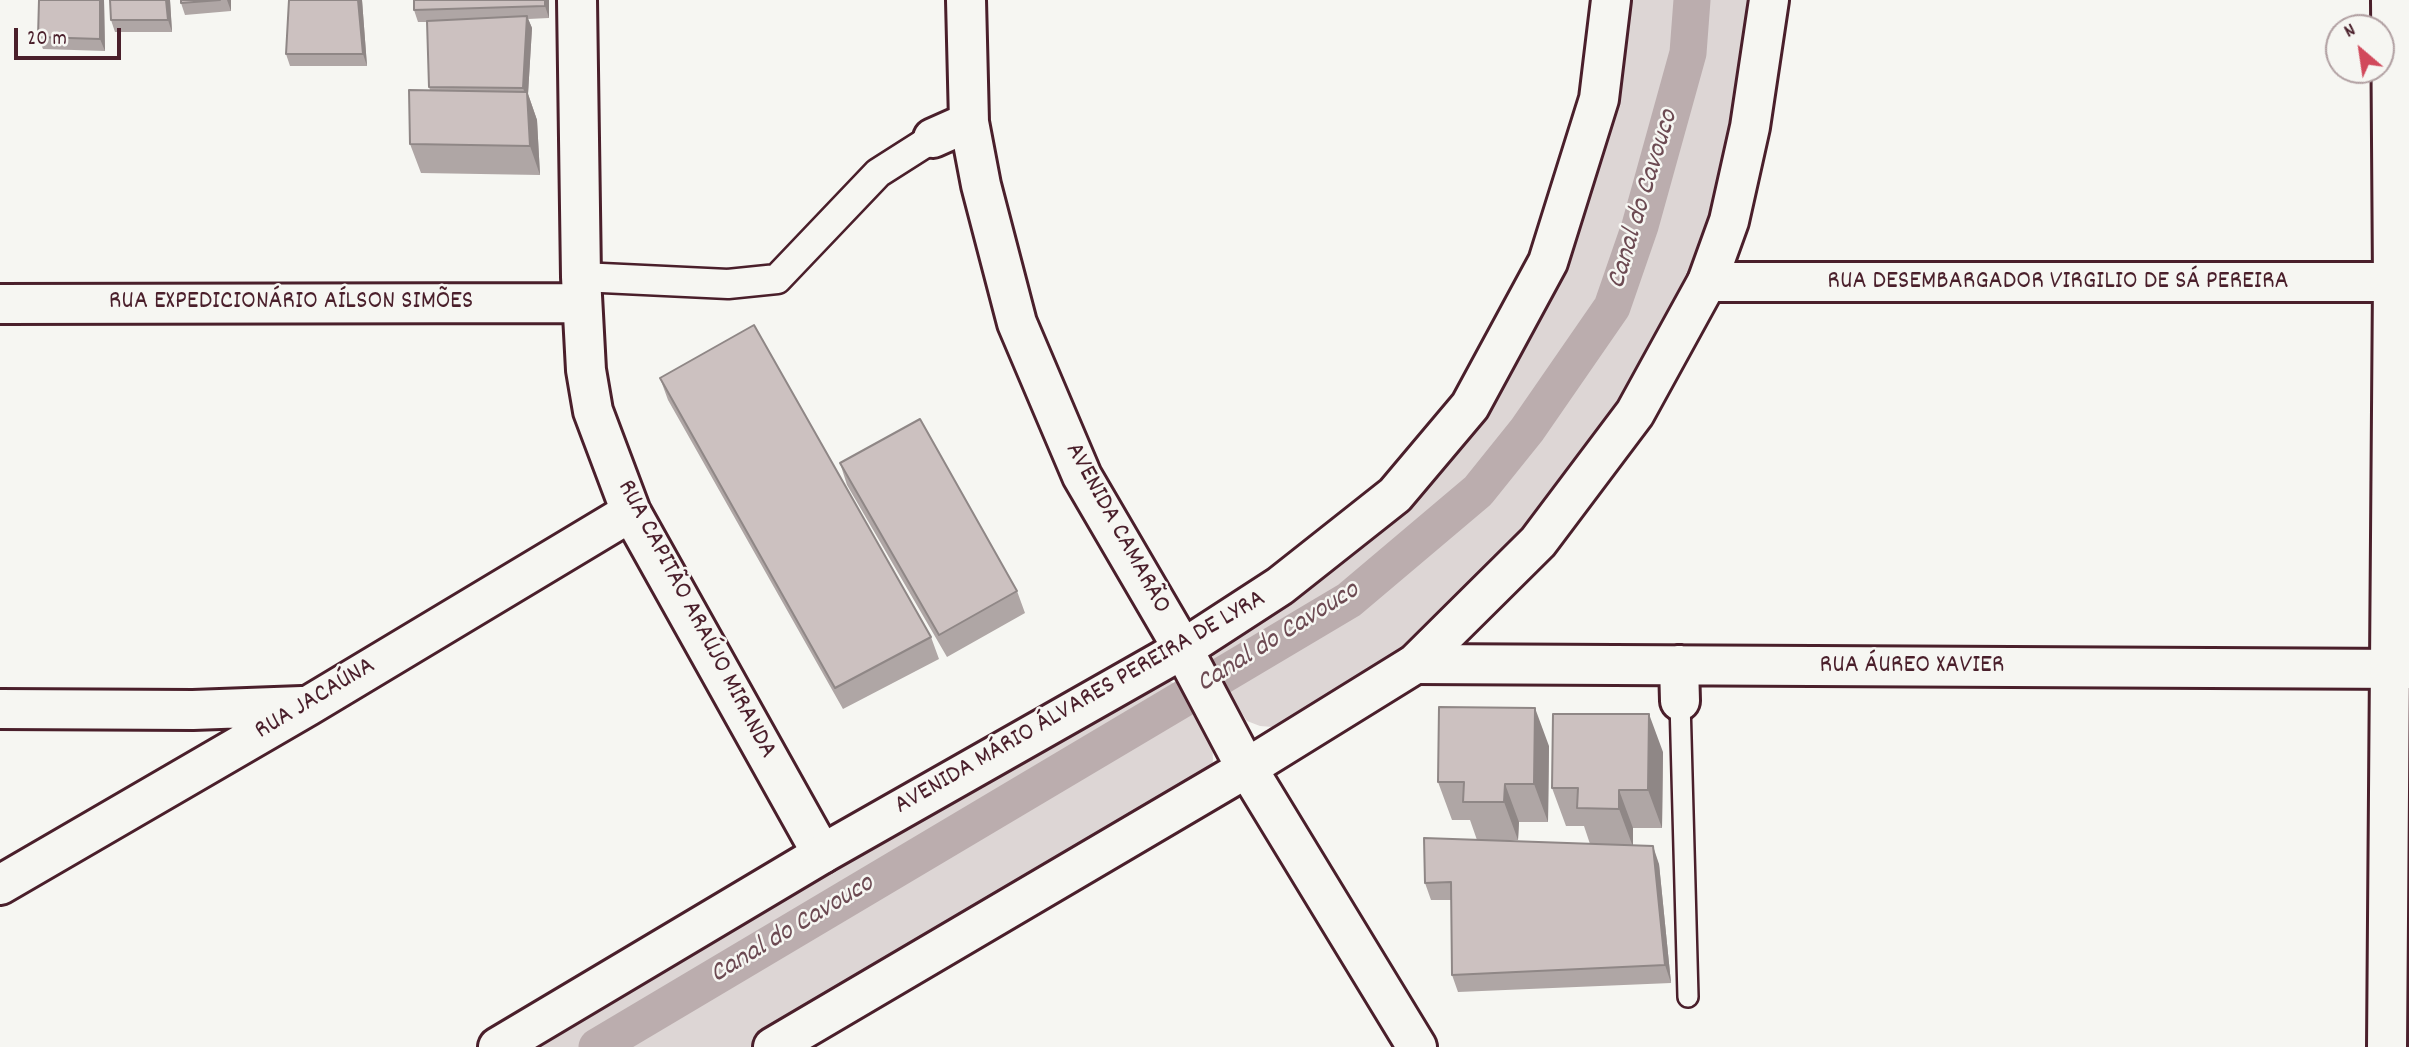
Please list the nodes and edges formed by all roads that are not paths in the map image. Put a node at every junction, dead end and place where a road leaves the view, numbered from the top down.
1 (578, 0) edge
2 (966, 0) edge
3 (1611, 0) edge
4 (1769, 0) edge
5 (2391, 0) edge
6 (969, 122) junction
7 (933, 138) joint
8 (1707, 282) junction
9 (2401, 282) edge
10 (582, 290) junction
11 (0, 304) edge
12 (631, 512) junction
13 (1188, 658) junction
14 (1415, 664) junction
15 (2399, 669) edge
16 (1680, 683) junction
17 (308, 706) junction
18 (0, 709) edge
19 (1242, 760) junction
20 (822, 854) junction
21 (0, 885) edge
22 (1688, 997) dead end
23 (498, 1047) edge
24 (773, 1047) edge
25 (1417, 1047) edge
26 (2387, 1047) edge

1 - 10 street, RUA CAPITÃO ARAÚJO MIRANDA
2 - 6 street, AVENIDA CAMARÃO
3 - 13 street, AVENIDA MÁRIO ÁLVARES PEREIRA DE LYRA
4 - 8 street
5 - 9 street
6 - 7 street
6 - 13 street, AVENIDA CAMARÃO
7 - 10 street
8 - 9 street, RUA DESEMBARGADOR VIRGILIO DE SÁ PEREIRA
8 - 14 street
9 - 15 street
10 - 11 street, RUA EXPEDICIONÁRIO AÍLSON SIMÕES
10 - 12 street, RUA CAPITÃO ARAÚJO MIRANDA
12 - 17 street, RUA JACAÚNA
12 - 20 street, RUA CAPITÃO ARAÚJO MIRANDA
13 - 19 street, AVENIDA CAMARÃO
13 - 20 street, AVENIDA MÁRIO ÁLVARES PEREIRA DE LYRA
14 - 16 street, RUA ÁUREO XAVIER
14 - 19 street
15 - 16 street, RUA ÁUREO XAVIER
15 - 26 street
16 - 22 lane
17 - 18 street
17 - 21 street, RUA JACAÚNA
19 - 24 street
19 - 25 street, AVENIDA CAMARÃO
20 - 23 street, AVENIDA MÁRIO ÁLVARES PEREIRA DE LYRA

